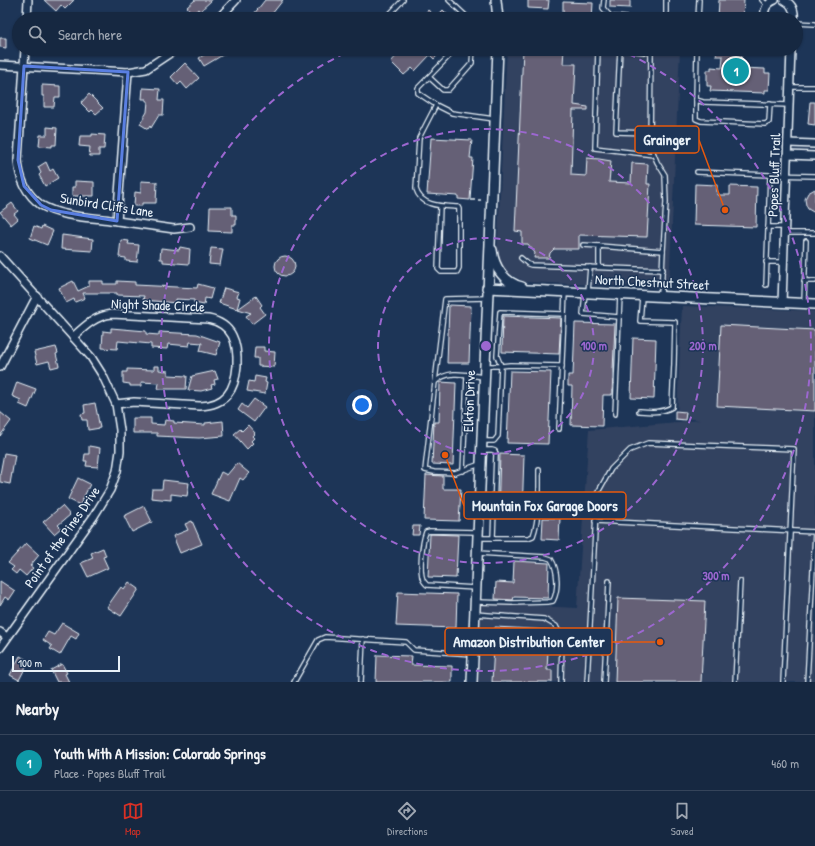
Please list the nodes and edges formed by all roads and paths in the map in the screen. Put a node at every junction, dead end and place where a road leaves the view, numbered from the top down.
1 (28, 0) edge
2 (236, 0) edge
3 (404, 0) edge
4 (449, 0) edge
5 (496, 0) edge
6 (604, 0) edge
7 (666, 0) edge
8 (699, 0) edge
9 (775, 0) edge
10 (788, 1) edge
11 (765, 3) edge
12 (27, 12) edge
13 (225, 12) edge
14 (392, 12) edge
15 (462, 12) edge
16 (497, 12) edge
17 (606, 12) edge
18 (666, 12) edge
19 (698, 12) edge
20 (794, 12) edge
21 (803, 23) edge
22 (815, 24) edge
23 (25, 56) edge
24 (166, 56) edge
25 (449, 56) edge
26 (472, 56) edge
27 (498, 56) edge
28 (598, 56) edge
29 (620, 56) edge
30 (651, 56) edge
31 (697, 56) edge
32 (791, 56) edge
33 (0, 65) edge
34 (24, 66) junction
35 (128, 72) junction
36 (428, 77) junction
37 (790, 87) junction
38 (815, 88) edge
39 (696, 100) junction
40 (770, 104) junction
41 (436, 105) junction
42 (789, 105) junction
43 (495, 119) junction
44 (650, 133) junction
45 (788, 143) junction
46 (815, 144) edge
47 (654, 155) junction
48 (788, 155) junction
49 (815, 156) edge
50 (697, 172) dead end
51 (770, 175) junction
52 (787, 176) junction
53 (815, 176) edge
54 (471, 200) dead end
55 (482, 200) dead end
56 (440, 206) junction
57 (117, 221) junction
58 (190, 227) dead end
59 (768, 227) junction
60 (785, 230) junction
61 (815, 232) edge
62 (490, 237) junction
63 (806, 241) dead end
64 (583, 244) dead end
65 (599, 246) junction
66 (663, 251) junction
67 (0, 256) edge
68 (521, 258) dead end
69 (766, 262) junction
70 (784, 262) junction
71 (590, 267) junction
72 (599, 267) junction
73 (662, 270) junction
74 (804, 281) junction
75 (815, 281) edge
76 (766, 285) dead end
77 (488, 288) junction
78 (538, 290) junction
79 (566, 292) junction
80 (586, 293) junction
81 (620, 294) junction
82 (37, 296) junction
83 (642, 296) junction
84 (661, 296) junction
85 (487, 298) junction
86 (782, 303) junction
87 (804, 304) junction
88 (815, 304) edge
89 (564, 314) junction
90 (619, 316) junction
91 (73, 337) junction
92 (484, 366) junction
93 (501, 366) junction
94 (562, 366) junction
95 (0, 367) edge
96 (467, 375) junction
97 (484, 377) junction
98 (435, 382) junction
99 (116, 404) junction
100 (639, 411) dead end
101 (615, 414) dead end
102 (559, 429) dead end
103 (481, 446) junction
104 (480, 464) junction
105 (463, 470) junction
106 (539, 470) dead end
107 (595, 521) junction
108 (790, 530) junction
109 (478, 535) junction
110 (493, 538) junction
111 (477, 553) junction
112 (609, 581) dead end
113 (740, 581) dead end
114 (476, 588) junction
115 (475, 602) junction
116 (475, 614) junction
117 (0, 632) edge
118 (7, 637) junction
119 (363, 639) junction
120 (0, 648) edge
121 (473, 654) junction
122 (294, 682) edge
123 (361, 682) edge
124 (472, 682) edge
125 (561, 682) edge
126 (587, 682) edge
127 (604, 682) edge
128 (735, 682) edge
129 (782, 682) edge
130 (807, 682) edge

1 - 12 street
2 - 13 street
3 - 14 lane
4 - 15 lane
5 - 16 street
6 - 17 lane
7 - 18 lane
8 - 19 lane
9 - 11 street
10 - 20 street
21 - 22 lane
23 - 34 street, Sunbird Cliffs Lane
24 - 35 street
25 - 36 lane
26 - 36 lane
27 - 43 street, Elkton Drive
28 - 47 lane
29 - 44 lane
30 - 44 lane
31 - 39 lane
32 - 37 street, Popes Bluff Trail
33 - 34 street
34 - 35 street
34 - 57 street, Sunbird Cliffs Lane
35 - 57 street
36 - 41 lane
37 - 38 lane
37 - 42 street, Popes Bluff Trail
39 - 40 lane
39 - 40 lane
40 - 42 lane
41 - 43 lane
41 - 56 lane
42 - 45 street, Popes Bluff Trail
43 - 62 street, Elkton Drive
44 - 47 lane
45 - 46 street
45 - 48 street, Popes Bluff Trail
47 - 66 lane
48 - 49 street
48 - 52 street, Popes Bluff Trail
50 - 51 lane
51 - 52 lane
51 - 59 lane
52 - 53 lane
52 - 60 street, Popes Bluff Trail
54 - 55 path
56 - 56 lane
57 - 58 street, Sunbird Cliffs Lane
59 - 60 lane
59 - 69 lane
60 - 61 lane
60 - 70 street, Popes Bluff Trail
62 - 77 street, Elkton Drive
62 - 78 street
63 - 74 lane
64 - 65 lane
65 - 66 lane
65 - 72 lane
66 - 73 lane
67 - 82 street, Point of the Pines Drive
68 - 71 lane
69 - 70 lane
69 - 76 lane
70 - 86 street, Popes Bluff Trail
71 - 72 lane
71 - 80 lane
72 - 73 lane
73 - 84 lane
74 - 75 lane
74 - 87 lane
77 - 78 street, North Chestnut Street
77 - 85 street, Elkton Drive
78 - 79 street, North Chestnut Street
79 - 80 street, North Chestnut Street
79 - 89 lane
80 - 81 street, North Chestnut Street
80 - 90 lane
81 - 83 street, North Chestnut Street
81 - 90 lane
82 - 91 street, Point of the Pines Drive
82 - 95 street
83 - 84 street, North Chestnut Street
83 - 100 lane
84 - 86 street, North Chestnut Street
85 - 92 street, Elkton Drive
85 - 98 lane
86 - 87 street, North Chestnut Street
87 - 88 street, North Chestnut Street
89 - 93 lane
89 - 94 lane
90 - 101 lane
91 - 99 street, Point of the Pines Drive
91 - 99 street, Night Shade Circle
92 - 93 lane
92 - 97 street, Elkton Drive
93 - 94 lane
93 - 103 lane
94 - 102 lane
96 - 97 lane
96 - 98 lane
96 - 105 lane
97 - 103 street, Elkton Drive
98 - 105 lane
99 - 118 street, Point of the Pines Drive
103 - 104 street, Elkton Drive
103 - 110 lane
104 - 105 lane
104 - 109 street, Elkton Drive
106 - 110 lane
107 - 108 lane
107 - 108 lane
107 - 126 lane
108 - 129 lane
108 - 130 lane
109 - 110 lane
109 - 111 street, Elkton Drive
109 - 114 lane
111 - 114 street, Elkton Drive
111 - 115 lane
112 - 127 lane
113 - 128 lane
114 - 115 street, Elkton Drive
115 - 116 street, Elkton Drive
116 - 121 street, Elkton Drive
116 - 125 lane
117 - 118 street
118 - 120 street, Point of the Pines Drive
119 - 121 lane
119 - 122 lane
119 - 123 lane
121 - 124 street, Elkton Drive

